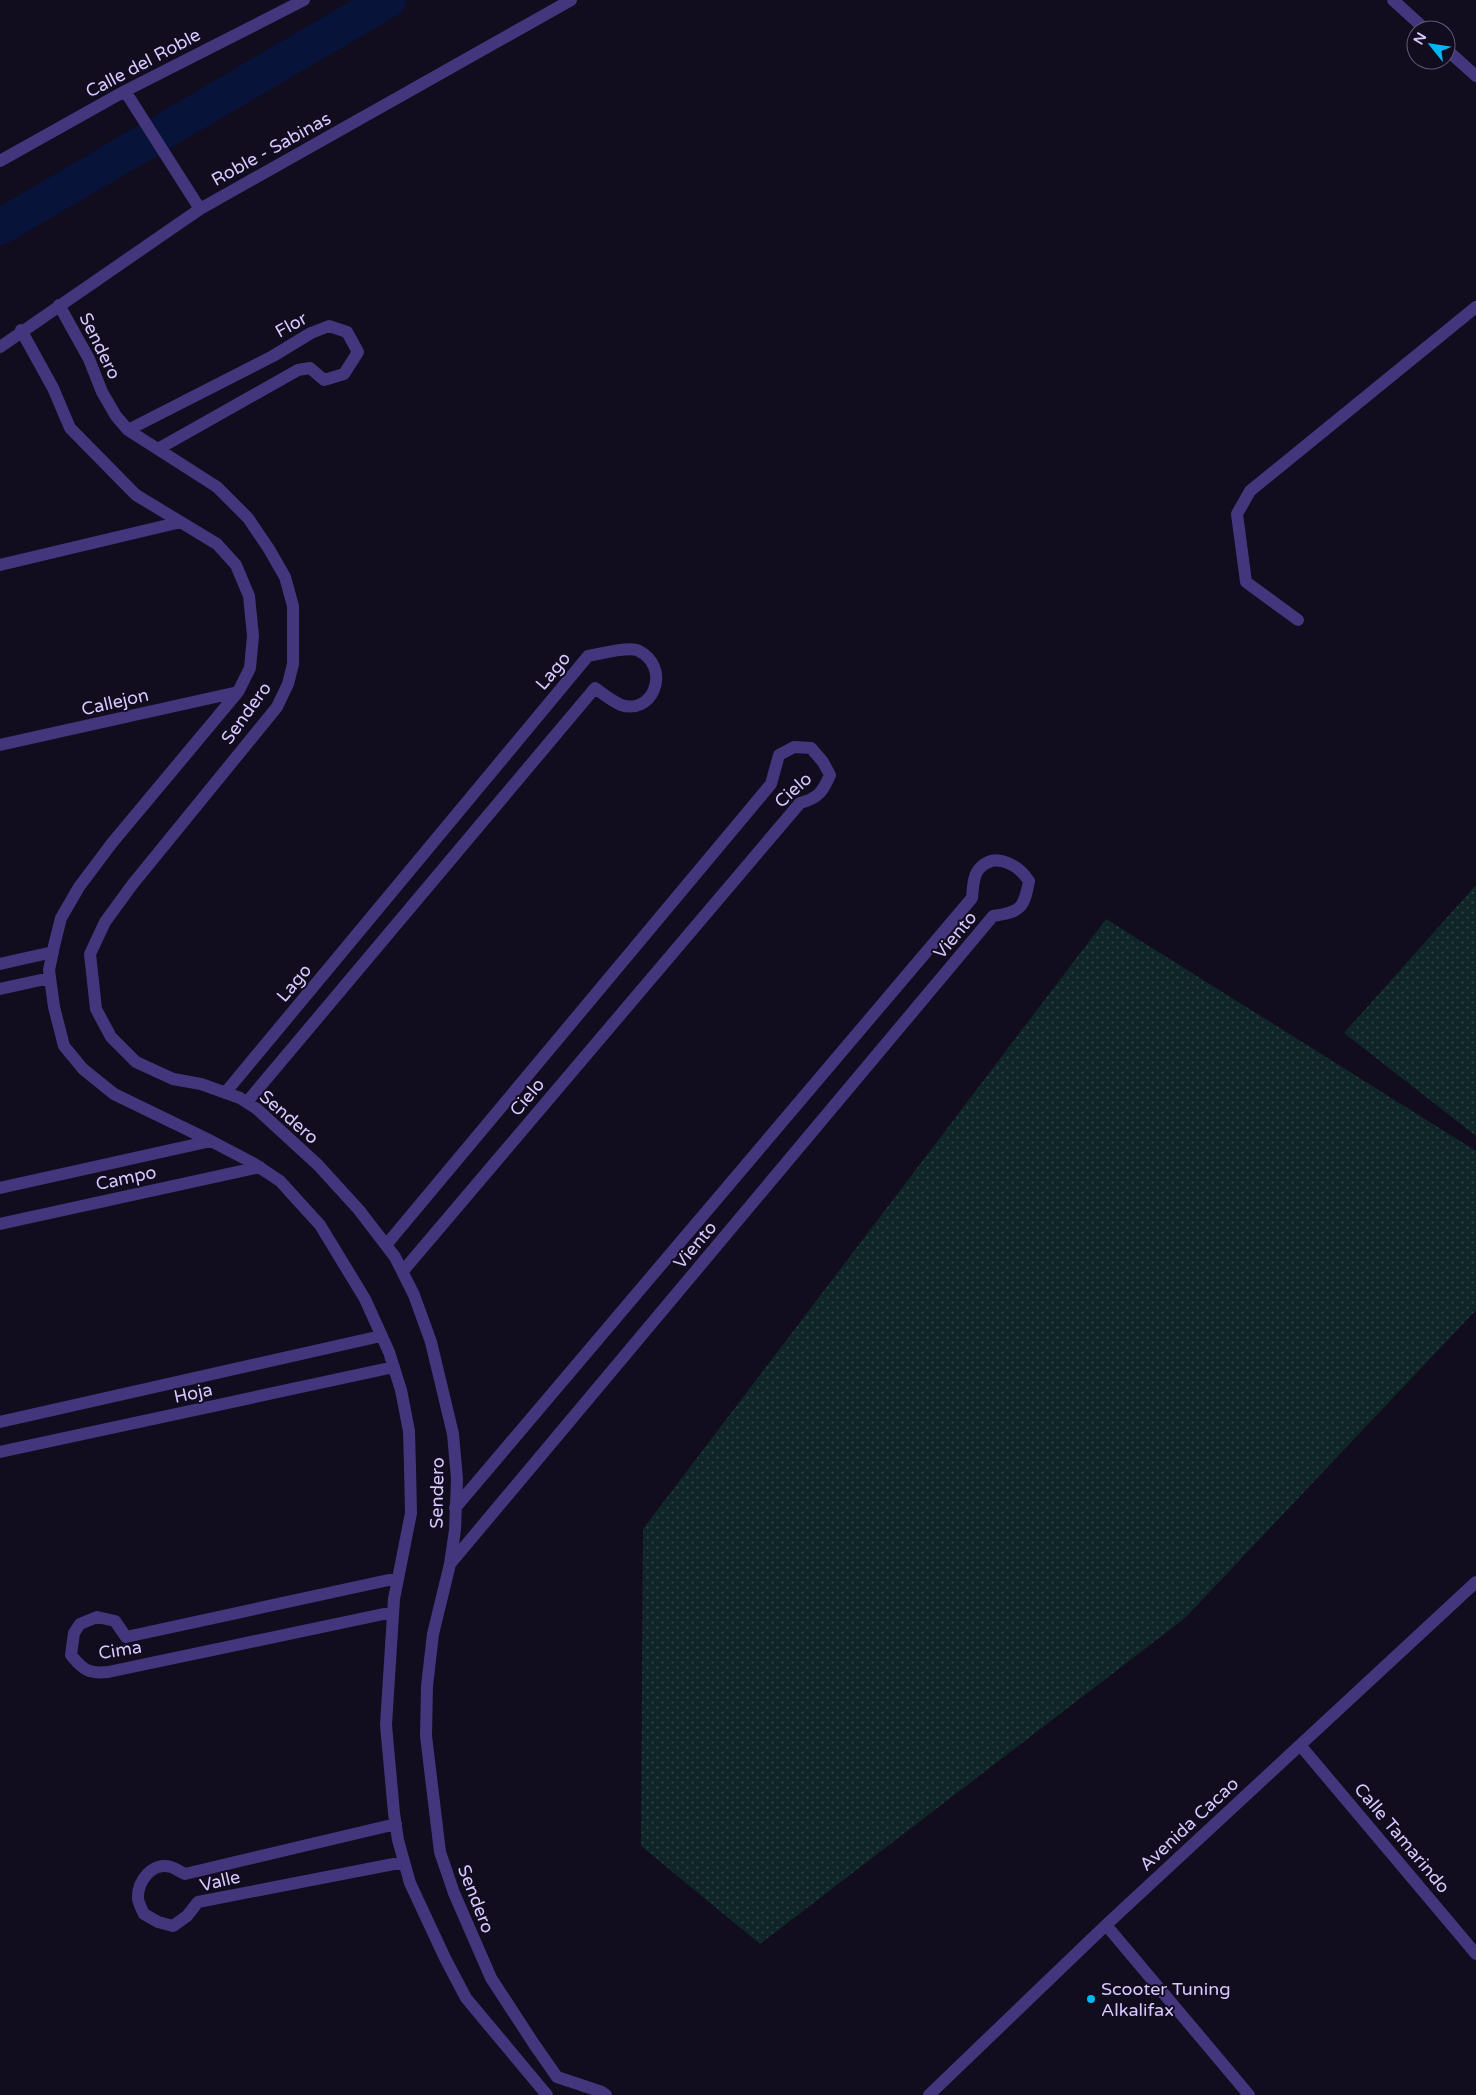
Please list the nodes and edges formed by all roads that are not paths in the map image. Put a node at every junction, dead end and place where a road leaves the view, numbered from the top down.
1 (304, 0) edge
2 (571, 0) edge
3 (1393, 0) edge
4 (1415, 20) edge
5 (1456, 58) edge
6 (1476, 76) edge
7 (125, 91) junction
8 (0, 161) edge
9 (200, 209) junction
10 (59, 305) junction
11 (1476, 307) edge
12 (21, 330) junction
13 (0, 347) edge
14 (128, 430) junction
15 (158, 449) junction
16 (181, 522) junction
17 (0, 565) edge
18 (1298, 620) dead end
19 (238, 692) junction
20 (0, 745) edge
21 (52, 952) junction
22 (0, 964) edge
23 (50, 978) junction
24 (0, 989) edge
25 (225, 1093) junction
26 (247, 1102) junction
27 (211, 1141) junction
28 (260, 1167) junction
29 (0, 1188) edge
30 (0, 1224) edge
31 (386, 1245) junction
32 (403, 1271) junction
33 (381, 1336) junction
34 (394, 1367) junction
35 (0, 1422) edge
36 (0, 1452) edge
37 (455, 1508) junction
38 (450, 1564) junction
39 (398, 1578) junction
40 (1476, 1582) edge
41 (393, 1612) junction
42 (1300, 1745) junction
43 (396, 1824) junction
44 (404, 1862) junction
45 (1106, 1925) junction
46 (1476, 1954) edge
47 (547, 2095) edge
48 (606, 2095) edge
49 (929, 2095) edge
50 (1249, 2095) edge

1 - 7 street, Calle del Roble
2 - 9 street, Roble - Sabinas
3 - 4 street
5 - 6 street
7 - 8 street, Calle del Roble
7 - 9 street
9 - 10 street, Roble - Sabinas
10 - 12 street, Roble - Sabinas
10 - 14 street, Sendero
11 - 18 street
12 - 13 street, Roble - Sabinas
12 - 16 street, Sendero
14 - 15 street, Sendero
14 - 15 street, Flor
15 - 25 street, Sendero
16 - 17 street
16 - 19 street, Sendero
19 - 20 street, Callejon
19 - 21 street, Sendero
21 - 22 street
21 - 23 street, Sendero
23 - 24 street
23 - 27 street, Sendero
25 - 26 street, Sendero
25 - 26 street, Lago
26 - 31 street, Sendero
27 - 28 street, Sendero
27 - 29 street, Campo
28 - 30 street, Campo
28 - 33 street, Sendero
31 - 32 street, Sendero
31 - 32 street, Cielo
32 - 37 street, Sendero
33 - 34 street, Sendero
33 - 35 street, Hoja
34 - 36 street, Hoja
34 - 39 street, Sendero
37 - 38 street, Sendero
37 - 38 street, Viento
38 - 48 street, Sendero
39 - 41 street, Sendero
39 - 41 street, Cima
40 - 42 street, Avenida Cacao
41 - 43 street, Sendero
42 - 45 street, Avenida Cacao
42 - 46 street, Calle Tamarindo
43 - 44 street, Sendero
43 - 44 street, Valle
44 - 47 street, Sendero
45 - 49 street, Avenida Cacao
45 - 50 street

